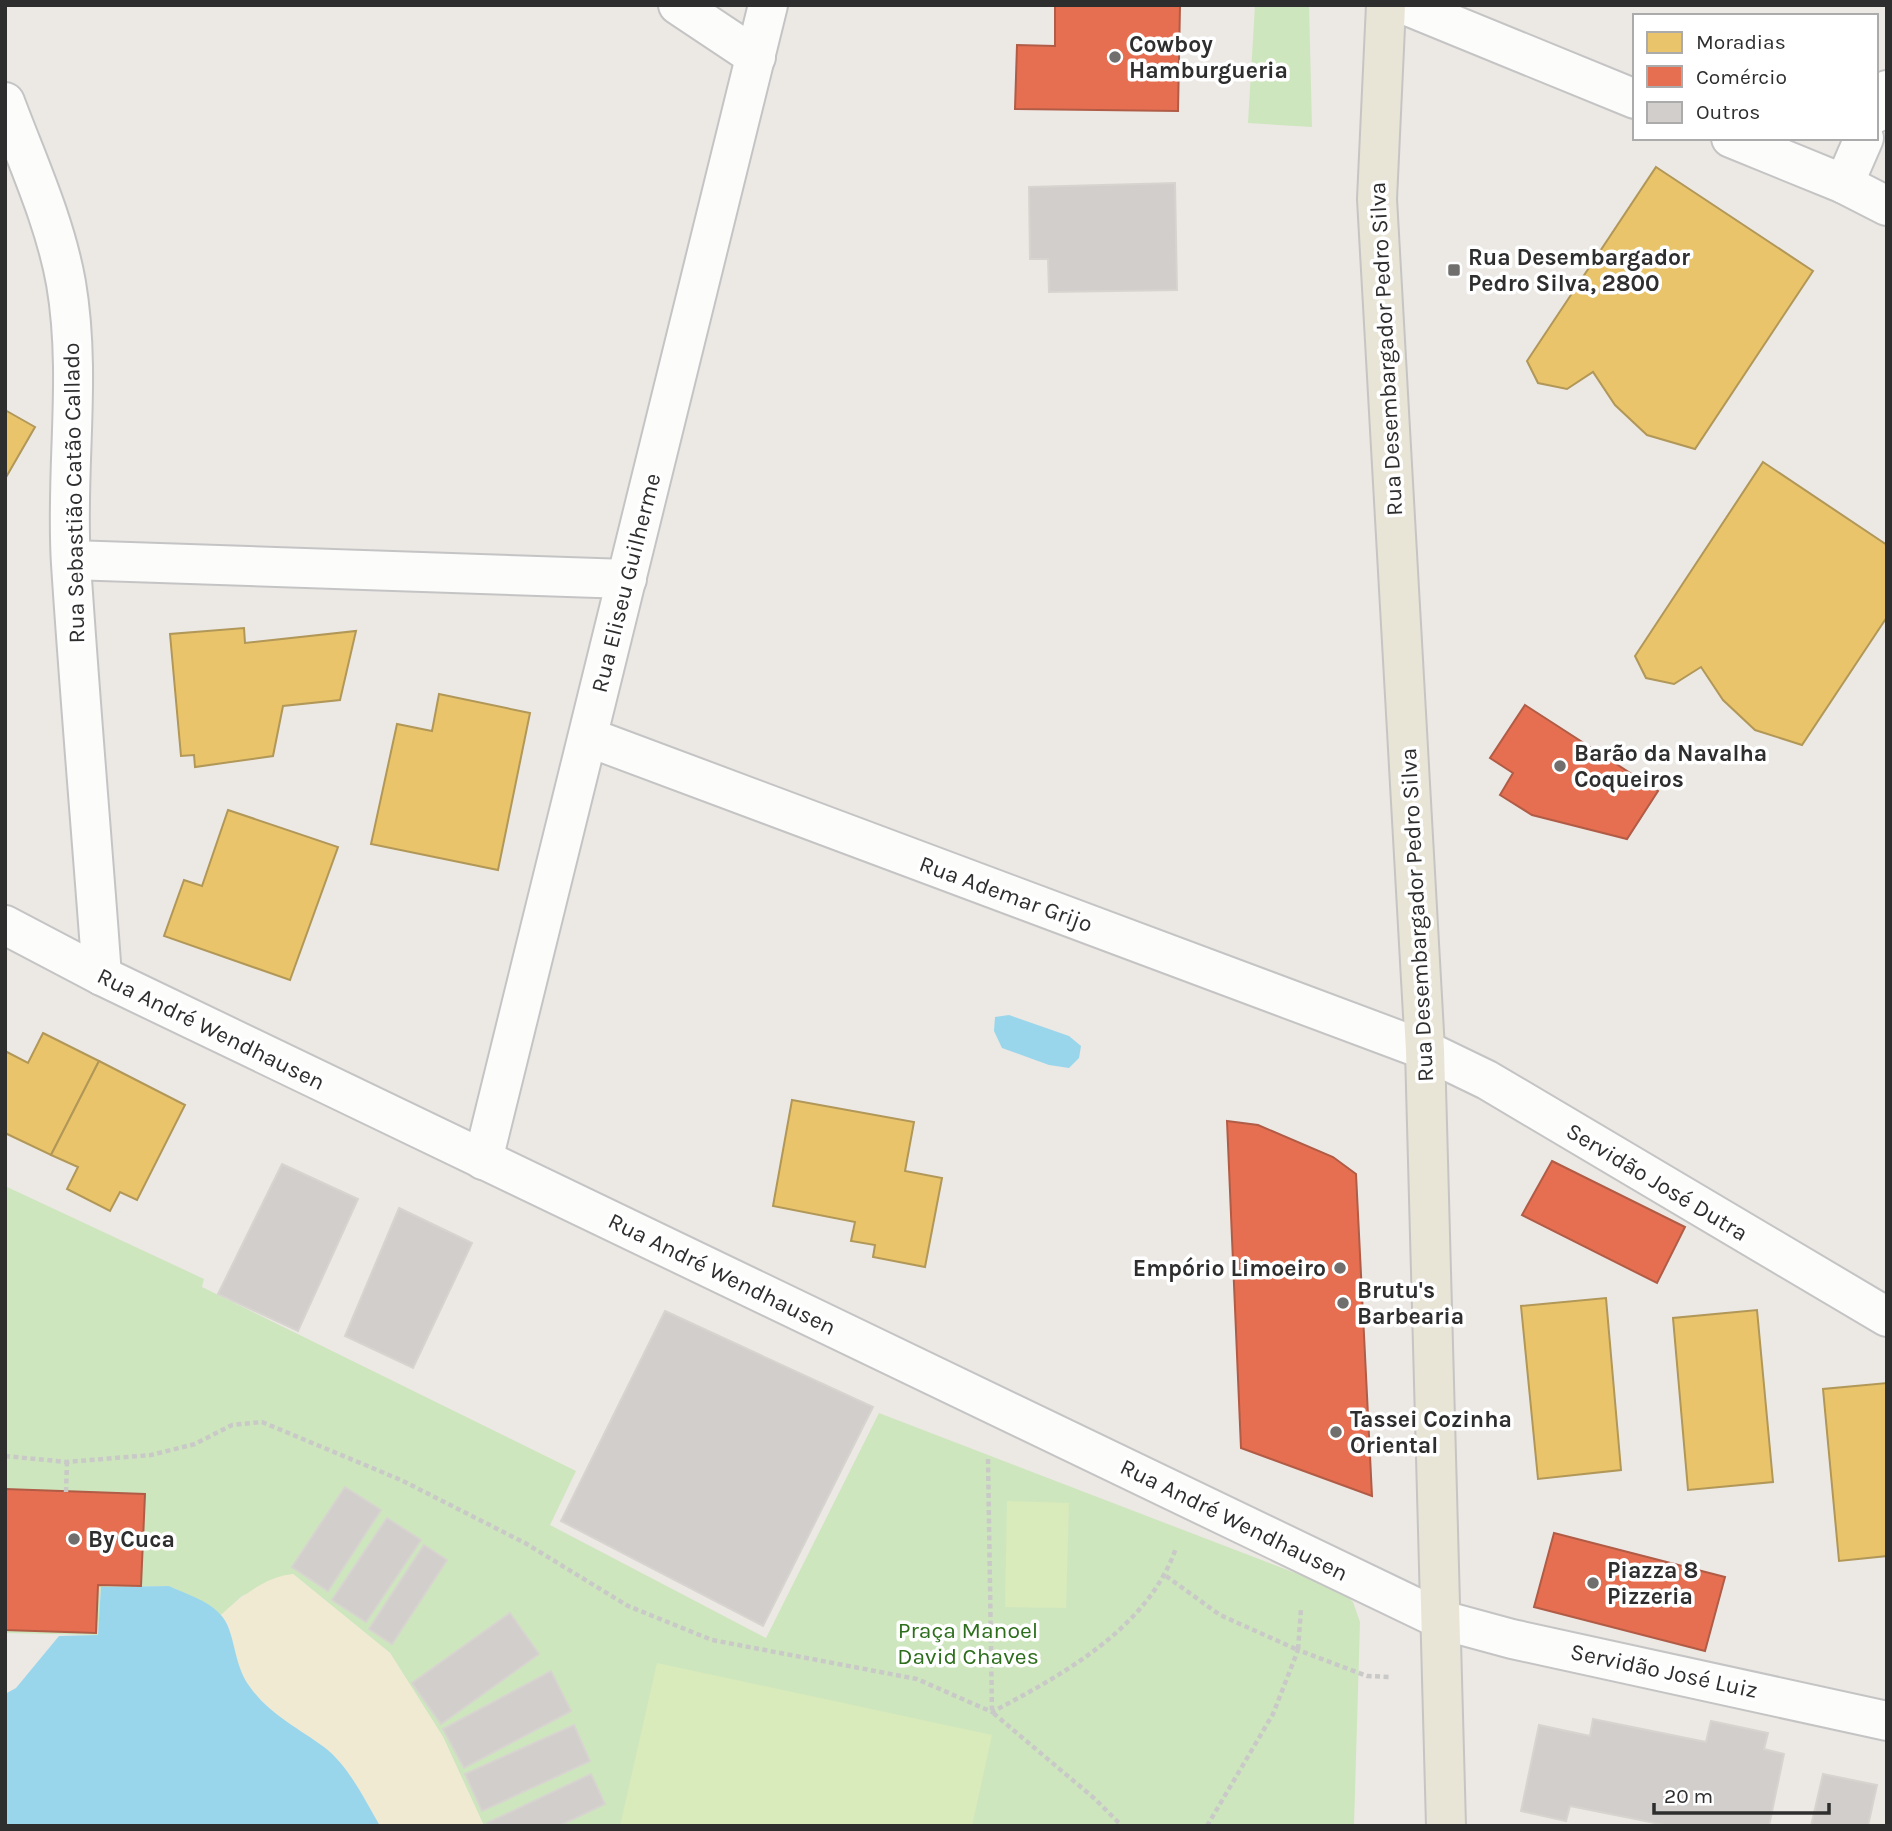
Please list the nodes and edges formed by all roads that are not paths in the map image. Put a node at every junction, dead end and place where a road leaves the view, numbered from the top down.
1 (678, 5) edge
2 (768, 5) edge
3 (1387, 5) edge
4 (1405, 5) edge
5 (756, 57) junction
6 (1887, 90) edge
7 (1633, 98) edge
8 (5, 102) edge
9 (1878, 109) edge
10 (1736, 140) edge
11 (1863, 140) edge
12 (1843, 184) junction
13 (1887, 206) edge
14 (71, 560) junction
15 (627, 579) junction
16 (588, 737) junction
17 (5, 925) edge
18 (102, 976) junction
19 (1425, 1050) junction
20 (483, 1160) junction
21 (1887, 1317) edge
22 (1442, 1620) junction
23 (1887, 1721) edge
24 (1446, 1826) edge

1 - 5 street
2 - 5 street, Rua Eliseu Guilherme
3 - 19 main road, Rua Desembargador Pedro Silva
4 - 7 street
5 - 15 street, Rua Eliseu Guilherme
6 - 9 street
8 - 14 street, Rua Sebastião Catão Callado
10 - 12 street
11 - 12 street
12 - 13 street
14 - 15 street
14 - 18 street, Rua Sebastião Catão Callado
15 - 16 street, Rua Eliseu Guilherme
16 - 19 street, Rua Ademar Grijo
16 - 20 street, Rua Eliseu Guilherme
17 - 18 street, Rua André Wendhausen
18 - 20 street, Rua André Wendhausen
19 - 21 street, Servidão José Dutra
19 - 22 main road, Rua Desembargador Pedro Silva
20 - 22 street, Rua André Wendhausen
22 - 23 street, Servidão José Luiz
22 - 24 main road, Rua Desembargador Pedro Silva

